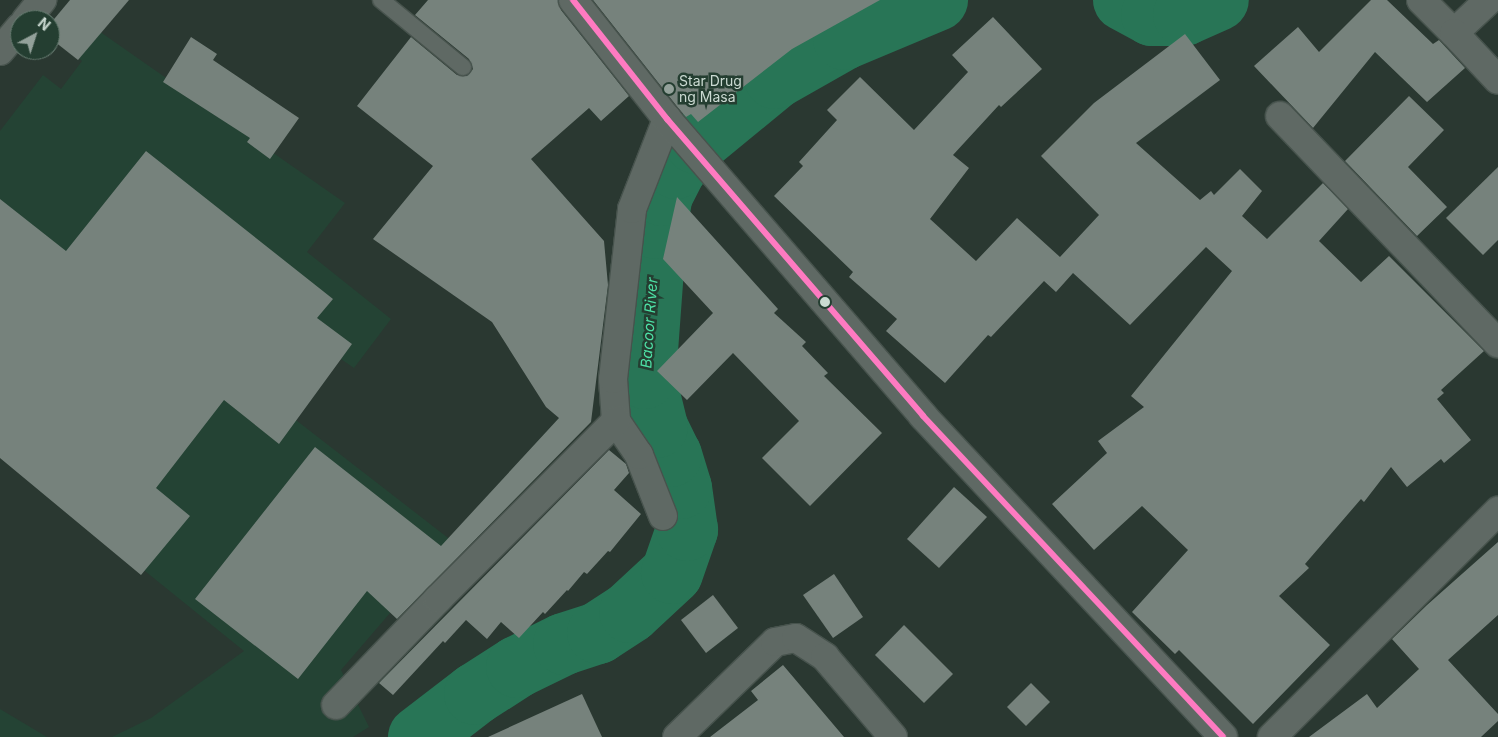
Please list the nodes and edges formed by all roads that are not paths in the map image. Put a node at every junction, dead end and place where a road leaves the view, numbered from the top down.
1 (42, 0) edge
2 (381, 0) edge
3 (573, 0) edge
4 (1421, 0) edge
5 (1489, 0) edge
6 (34, 10) edge
7 (1454, 33) junction
8 (463, 67) dead end
9 (1498, 80) edge
10 (1280, 116) dead end
11 (667, 119) junction
12 (1498, 343) edge
13 (616, 421) junction
14 (1498, 511) edge
15 (663, 516) dead end
16 (336, 705) dead end
17 (682, 735) edge
18 (892, 737) edge
19 (1223, 737) edge
20 (1272, 737) edge

1 - 6 street
2 - 8 lane
3 - 11 street
4 - 7 street
5 - 7 street
7 - 9 street
10 - 12 street
11 - 13 street
11 - 19 street
13 - 15 street
13 - 16 street
14 - 20 street
17 - 18 street

